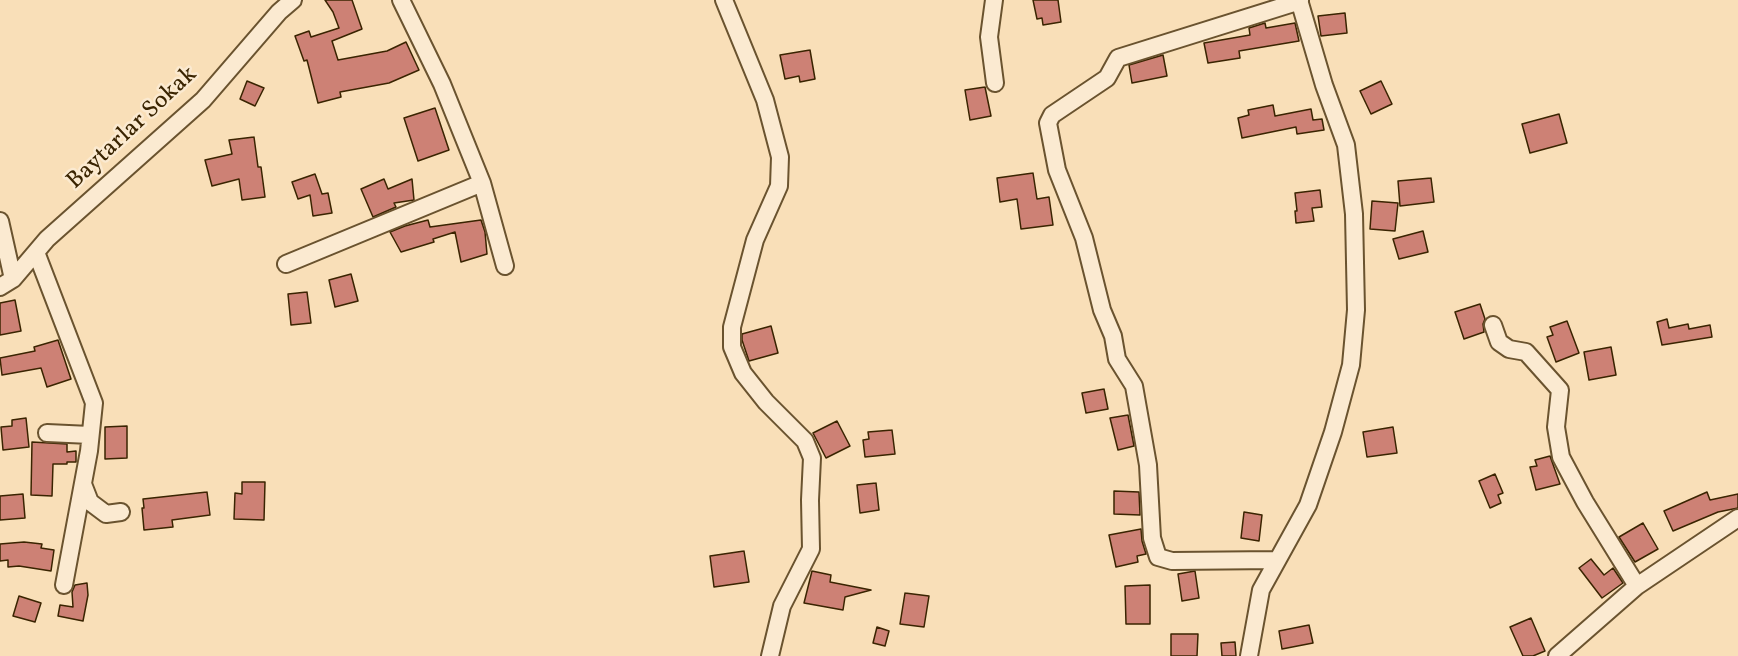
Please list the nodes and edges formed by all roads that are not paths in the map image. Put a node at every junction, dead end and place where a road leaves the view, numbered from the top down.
1 (293, 0) edge
2 (401, 0) edge
3 (724, 0) edge
4 (994, 0) edge
5 (1299, 0) edge
6 (995, 83) dead end
7 (482, 183) junction
8 (0, 221) edge
9 (36, 252) junction
10 (286, 264) dead end
11 (505, 266) dead end
12 (6, 283) edge
13 (1493, 325) dead end
14 (47, 433) dead end
15 (90, 435) junction
16 (83, 483) junction
17 (121, 512) dead end
18 (1738, 518) edge
19 (1277, 560) junction
20 (64, 585) dead end
21 (1637, 586) junction
22 (770, 656) edge
23 (1249, 656) edge
24 (1557, 656) edge

1 - 9 street, Baytarlar Sokak
2 - 7 street
3 - 22 street
4 - 6 street
5 - 19 street
5 - 19 street
7 - 10 street
7 - 11 street
8 - 12 street
9 - 12 street, Baytarlar Sokak
9 - 15 street
13 - 21 street
14 - 15 street
15 - 16 street
16 - 17 street
16 - 20 street
18 - 21 street
19 - 23 street
21 - 24 street

